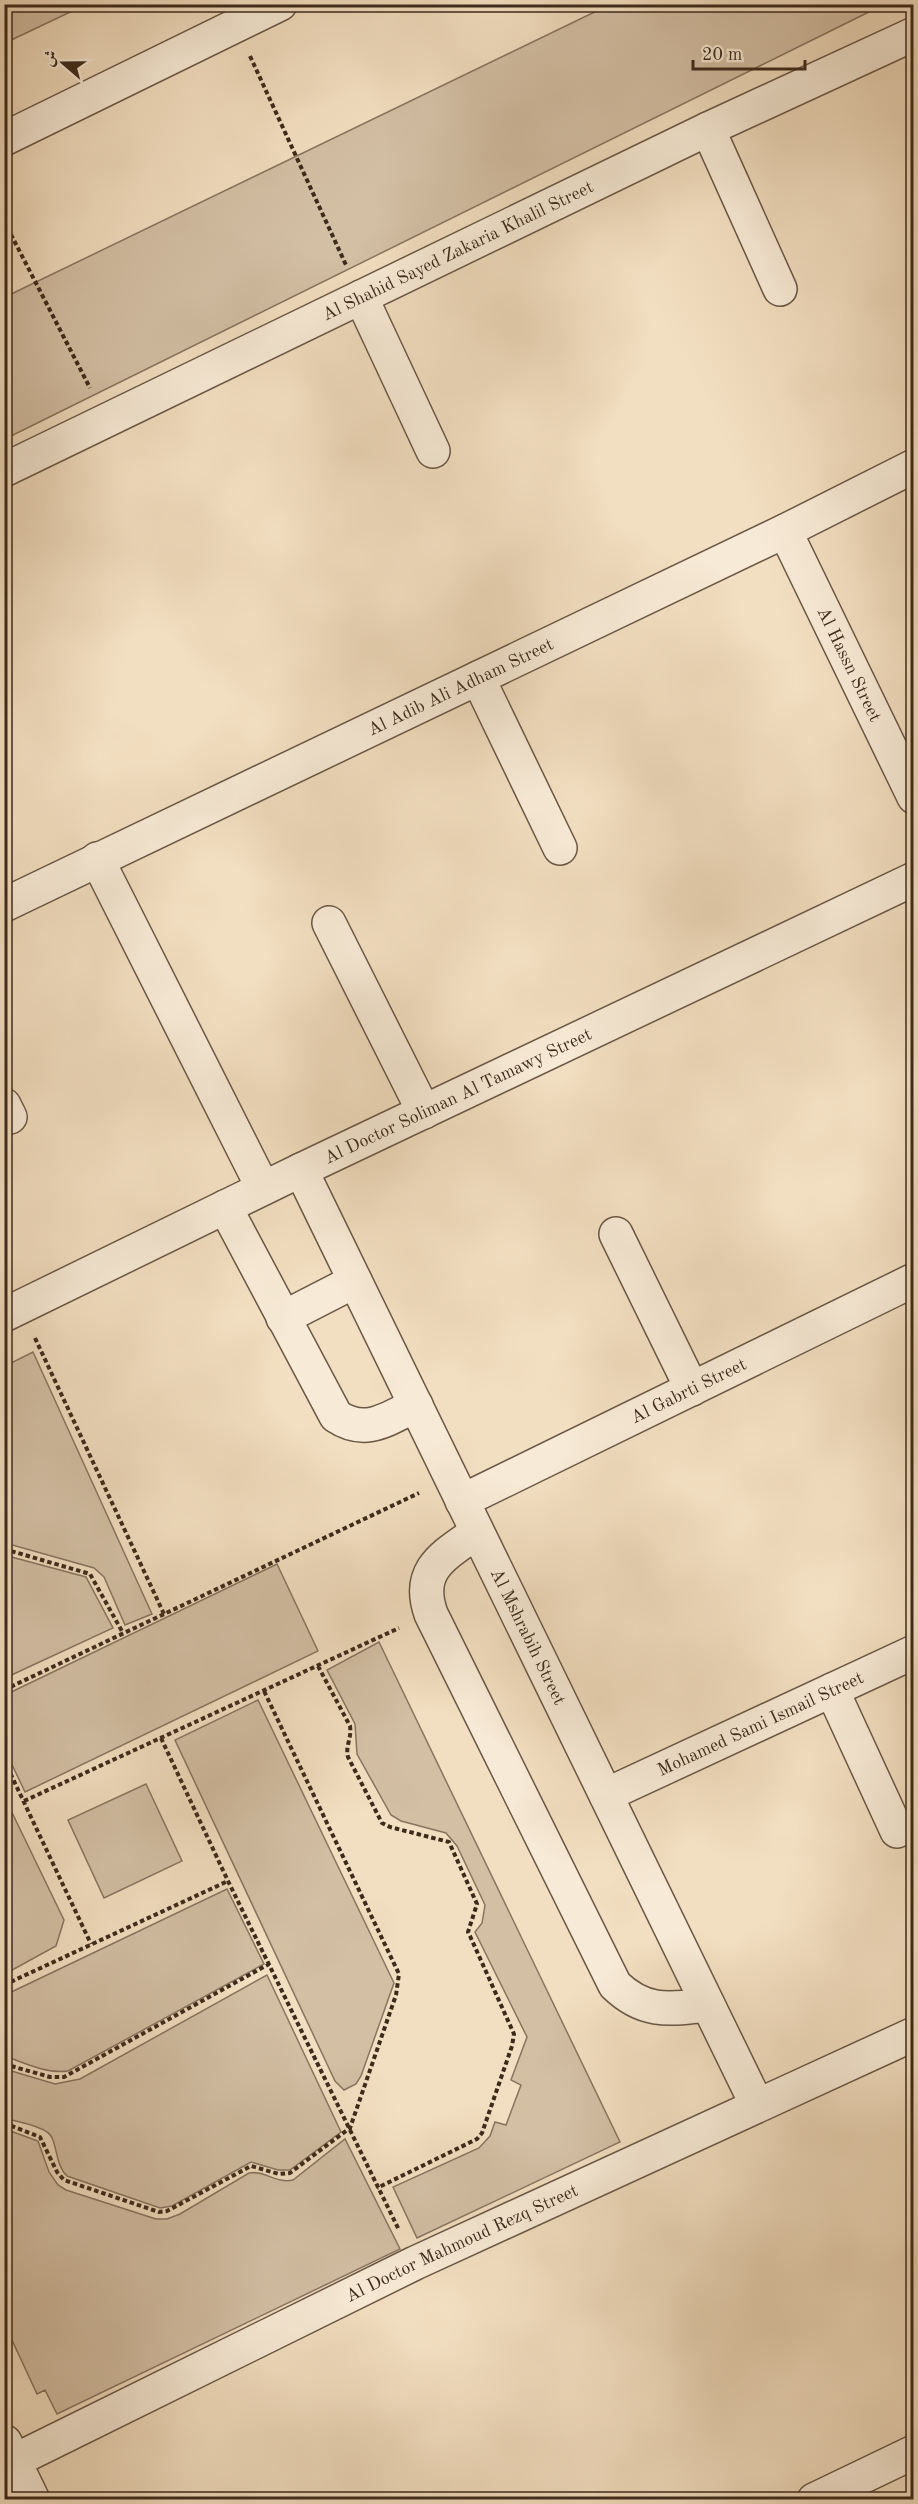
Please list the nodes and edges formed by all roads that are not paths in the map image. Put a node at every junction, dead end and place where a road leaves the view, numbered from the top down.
1 (275, 6) edge
2 (910, 39) edge
3 (708, 129) junction
4 (4, 139) edge
5 (780, 289) dead end
6 (361, 297) junction
7 (433, 451) dead end
8 (914, 465) edge
9 (4, 470) edge
10 (785, 531) junction
11 (478, 678) junction
12 (914, 797) edge
13 (560, 849) dead end
14 (97, 859) junction
15 (914, 879) edge
16 (4, 905) edge
17 (329, 923) dead end
18 (424, 1112) junction
19 (301, 1170) junction
20 (263, 1188) junction
21 (225, 1207) junction
22 (616, 1234) dead end
23 (355, 1281) junction
24 (914, 1281) edge
25 (13, 1311) edge
26 (283, 1317) junction
27 (692, 1389) junction
28 (416, 1405) junction
29 (457, 1490) junction
30 (477, 1532) junction
31 (914, 1652) edge
32 (832, 1690) junction
33 (606, 1795) junction
34 (897, 1831) dead end
35 (708, 2005) junction
36 (914, 2034) edge
37 (757, 2105) junction
38 (9, 2450) edge
39 (914, 2452) edge
40 (33, 2499) edge
41 (814, 2499) edge

1 - 4 street
2 - 3 street, Al Shahid Sayed Zakaria Khalil Street
3 - 5 street
3 - 6 street, Al Shahid Sayed Zakaria Khalil Street
6 - 7 street
6 - 9 street, Al Shahid Sayed Zakaria Khalil Street
8 - 10 street, Al Adib Ali Adham Street
10 - 11 street, Al Adib Ali Adham Street
10 - 12 street, Al Hassn Street
11 - 13 street
11 - 14 street, Al Adib Ali Adham Street
14 - 16 street, Al Adib Ali Adham Street
14 - 20 street
15 - 18 street, Al Doctor Soliman Al Tamawy Street
17 - 18 street
18 - 19 street, Al Doctor Soliman Al Tamawy Street
19 - 20 street, Al Doctor Soliman Al Tamawy Street
19 - 23 street, Al Mshrabih Street
20 - 21 street, Al Doctor Soliman Al Tamawy Street
21 - 25 street, Al Doctor Soliman Al Tamawy Street
21 - 26 street
22 - 27 street
23 - 26 street
23 - 28 street, Al Mshrabih Street
24 - 27 street, Al Gabrti Street
26 - 28 street
27 - 29 street, Al Gabrti Street
28 - 29 street, Al Mshrabih Street
29 - 30 street, Al Mshrabih Street
30 - 33 street, Al Mshrabih Street
30 - 35 street
31 - 32 street, Mohamed Sami Ismail Street
32 - 33 street, Mohamed Sami Ismail Street
32 - 34 street
33 - 35 street, Al Mshrabih Street
35 - 37 street, Al Mshrabih Street
36 - 37 street, Al Doctor Mahmoud Rezq Street
37 - 38 street, Al Doctor Mahmoud Rezq Street
38 - 40 street
39 - 41 street

